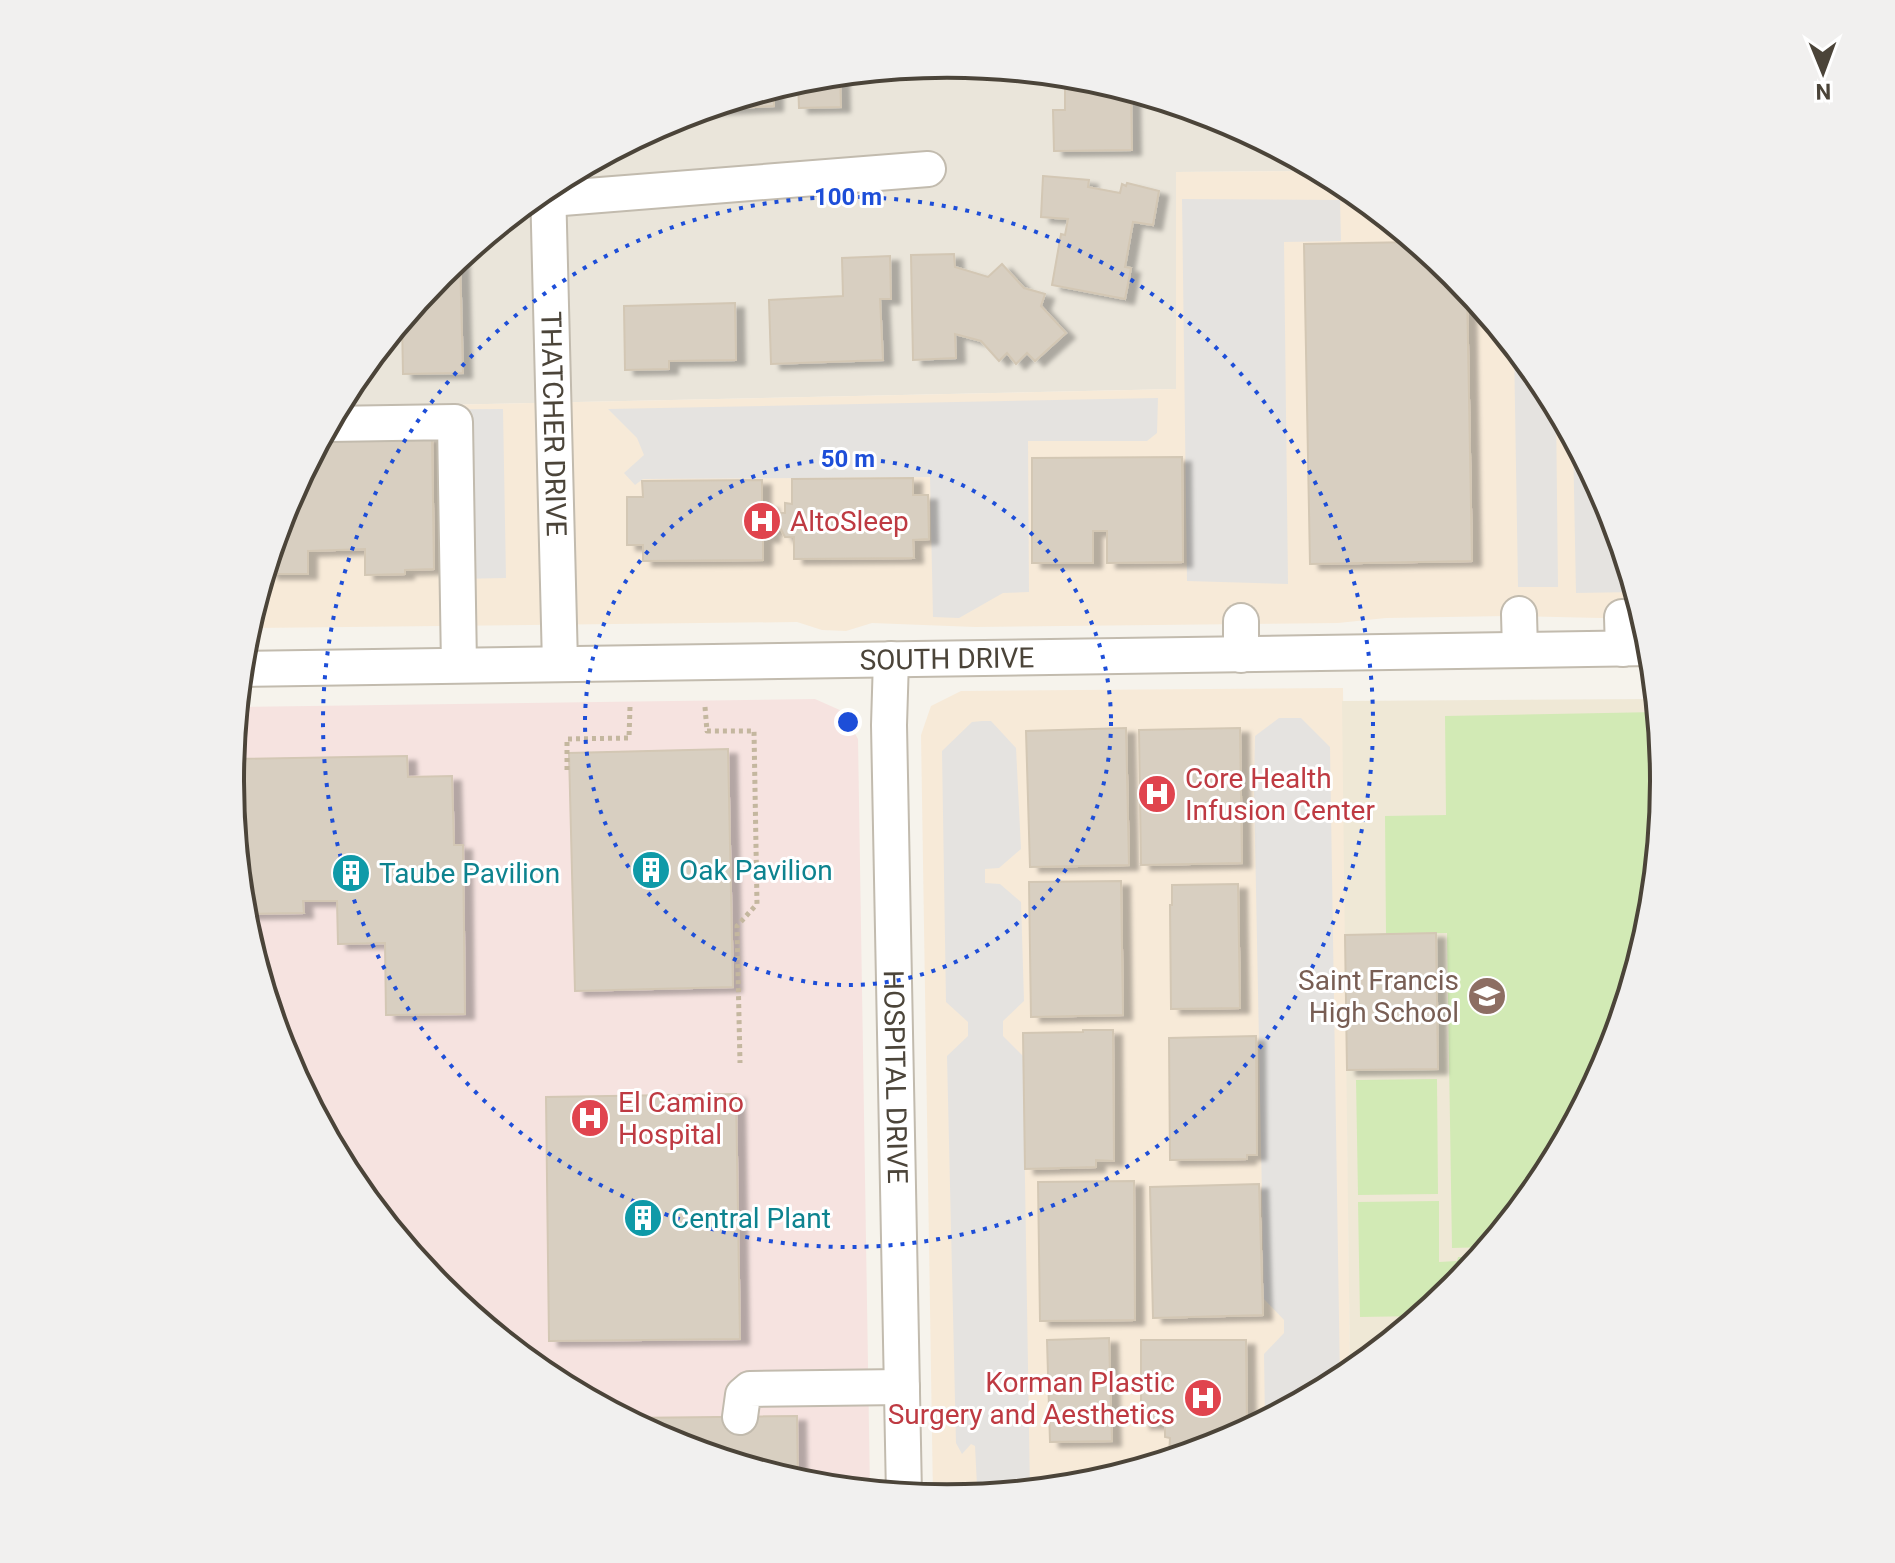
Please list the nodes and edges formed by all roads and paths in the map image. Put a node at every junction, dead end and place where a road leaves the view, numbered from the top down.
1 (928, 169) dead end
2 (566, 191) edge
3 (549, 202) edge
4 (342, 424) edge
5 (1519, 614) dead end
6 (1241, 621) dead end
7 (1632, 638) edge
8 (1520, 650) junction
9 (1241, 655) junction
10 (891, 659) junction
11 (560, 664) junction
12 (459, 665) junction
13 (254, 669) edge
14 (630, 707) dead end
15 (705, 707) dead end
16 (567, 770) dead end
17 (740, 1063) dead end
18 (902, 1387) junction
19 (740, 1417) dead end
20 (904, 1483) edge

1 - 2 street
3 - 11 street, THATCHER DRIVE
4 - 12 street
5 - 8 street
6 - 9 street
7 - 8 street, SOUTH DRIVE
8 - 9 street, SOUTH DRIVE
9 - 10 street, SOUTH DRIVE
10 - 11 street, SOUTH DRIVE
10 - 18 street, HOSPITAL DRIVE
11 - 12 street, SOUTH DRIVE
12 - 13 street, SOUTH DRIVE
14 - 16 path
15 - 17 path
18 - 19 street
18 - 20 street, HOSPITAL DRIVE

